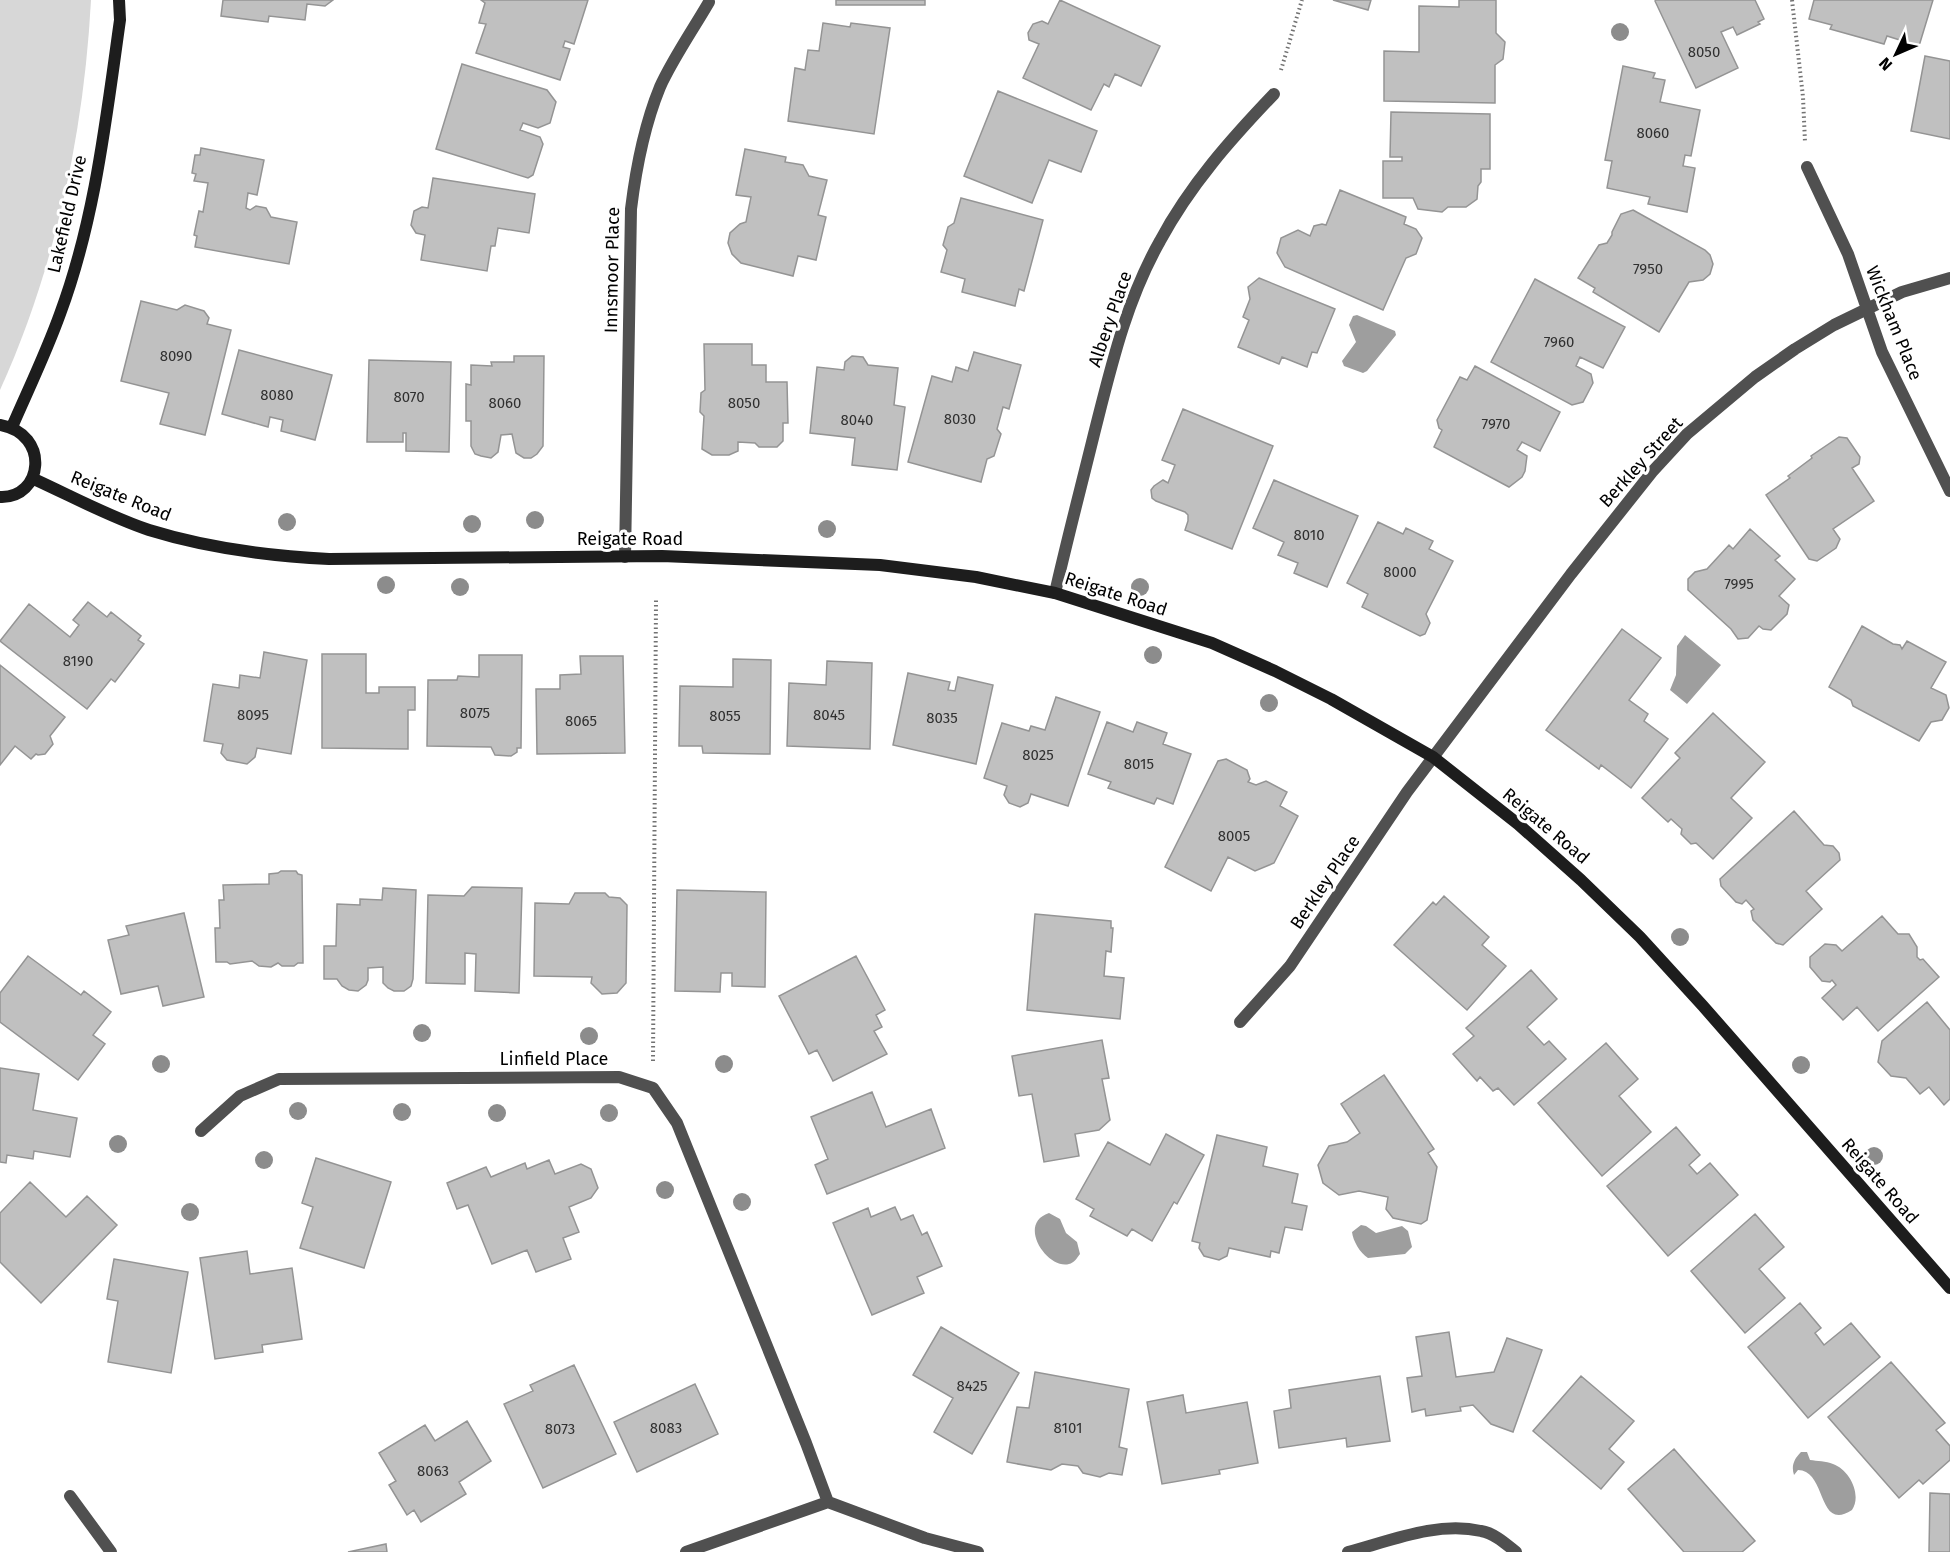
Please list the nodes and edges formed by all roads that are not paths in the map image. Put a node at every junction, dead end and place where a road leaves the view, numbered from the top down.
1 (119, 0) edge
2 (709, 2) dead end
3 (1274, 94) road end
4 (1807, 167) road end
5 (1950, 278) edge
6 (1867, 309) junction
7 (6, 426) edge
8 (31, 480) junction
9 (1950, 491) edge
10 (0, 498) edge
11 (625, 557) junction
12 (1055, 593) junction
13 (1433, 757) junction
14 (1240, 1022) dead end
15 (201, 1131) dead end
16 (1950, 1288) edge
17 (70, 1496) dead end
18 (828, 1502) junction
19 (111, 1552) edge
20 (686, 1552) edge
21 (978, 1552) edge
22 (1348, 1552) edge
23 (1516, 1552) edge

1 - 7 street, Lakefield Drive
2 - 11 street, Innsmoor Place
3 - 12 street, Albery Place
4 - 6 street, Wickham Place
5 - 6 street, Berkley Street
6 - 9 street, Wickham Place
6 - 13 street, Berkley Street
7 - 8 street
8 - 10 street
8 - 11 street, Reigate Road
11 - 12 street, Reigate Road
12 - 13 street, Reigate Road
13 - 14 street, Berkley Place
13 - 16 street, Reigate Road
15 - 18 street, Linfield Place
17 - 19 street
18 - 20 street
18 - 21 street
22 - 23 street

